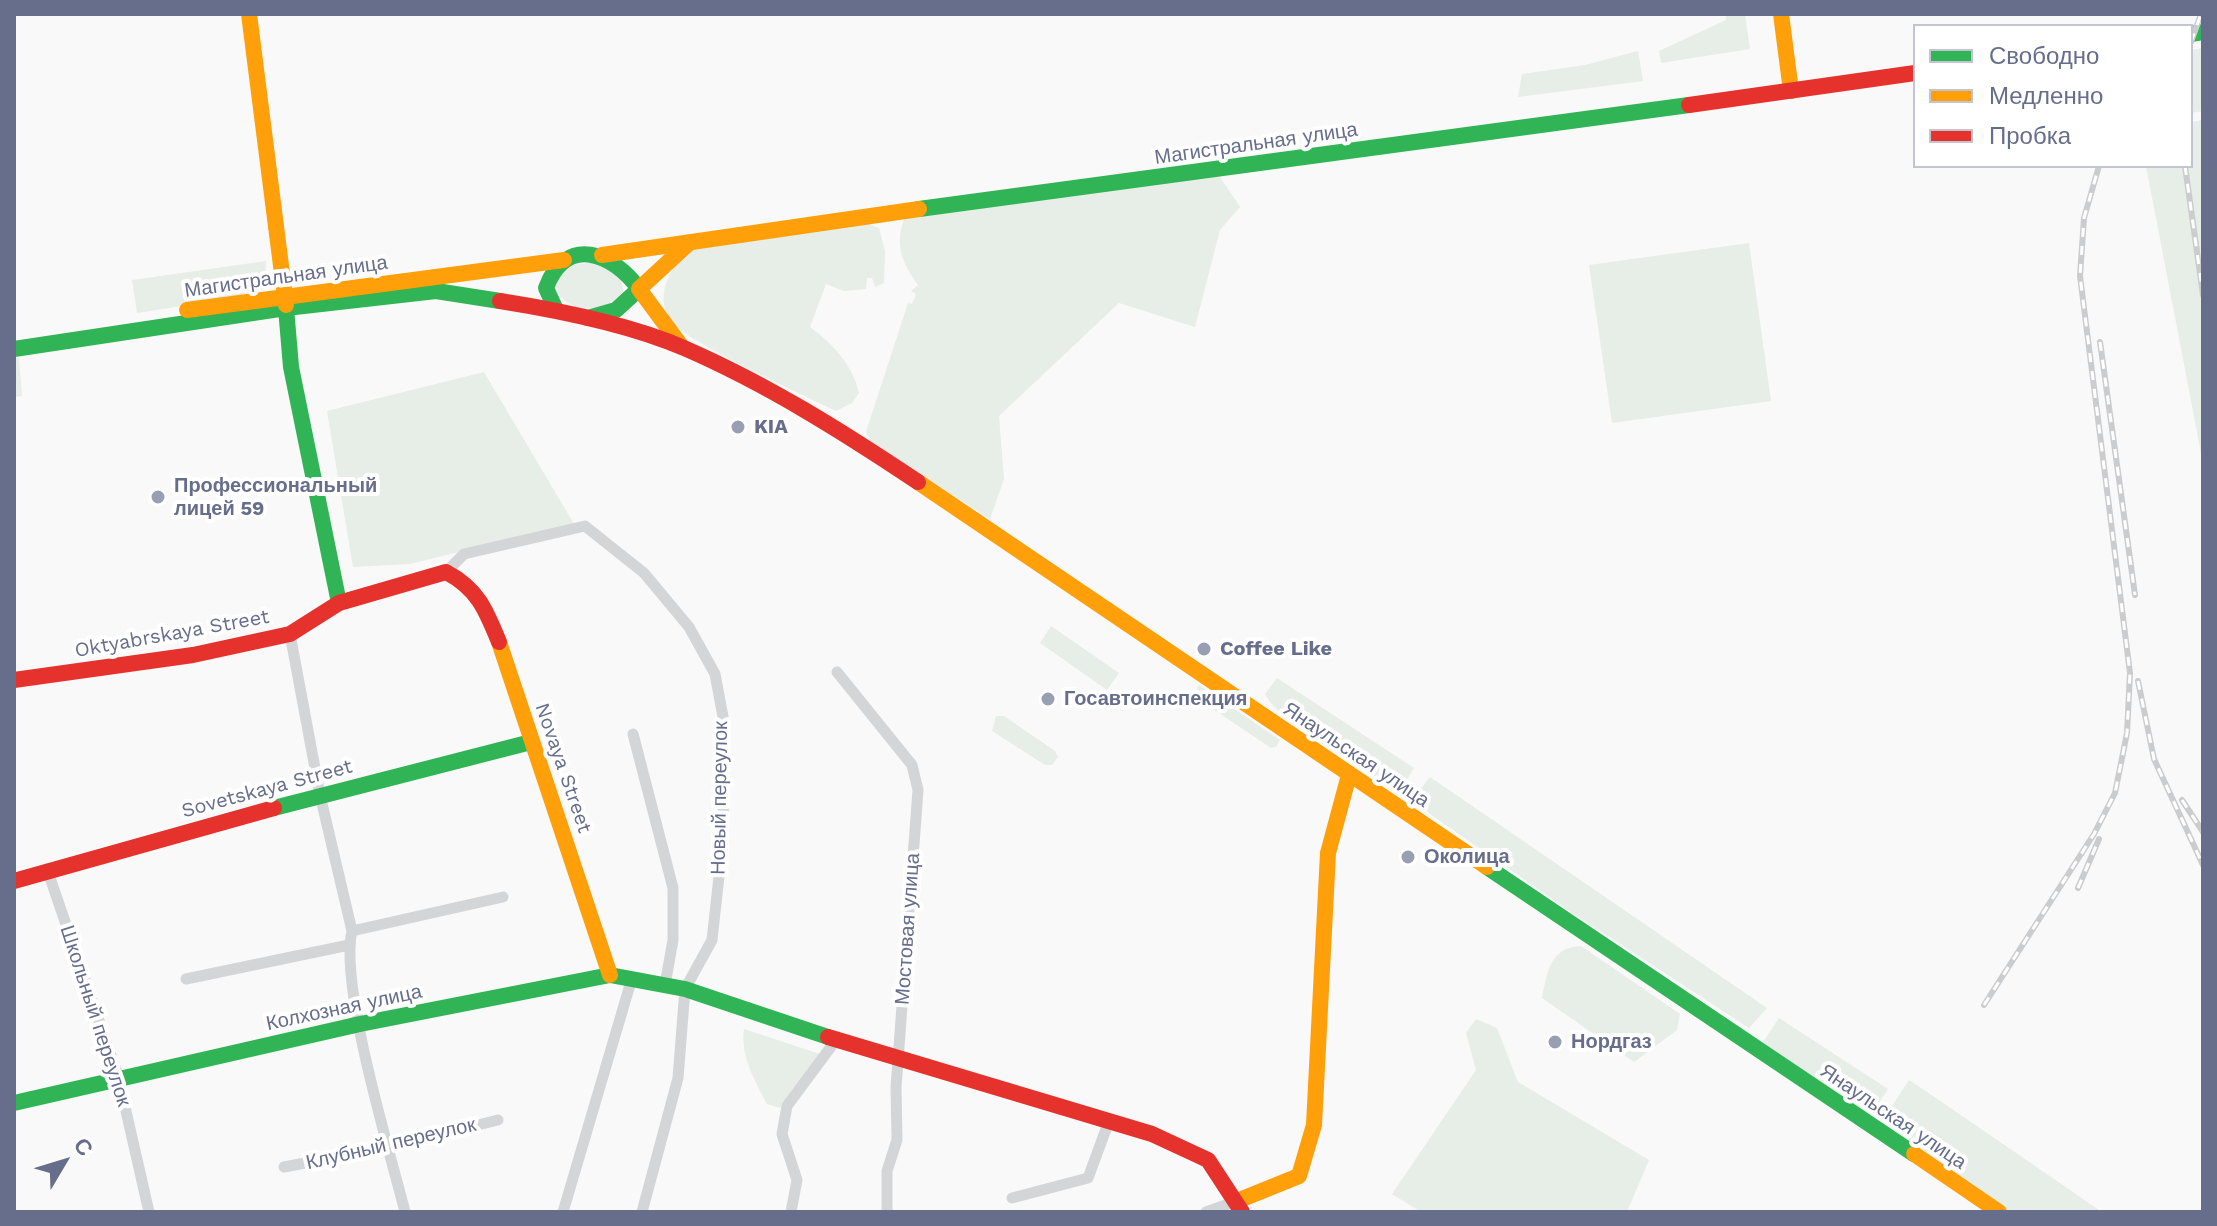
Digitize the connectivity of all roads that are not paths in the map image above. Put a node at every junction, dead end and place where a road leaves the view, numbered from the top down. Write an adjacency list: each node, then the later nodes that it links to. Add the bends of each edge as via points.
1 (249, 14): 9 (main road)
2 (1781, 14): 4 (main road)
3 (1913, 73): 4 (main road, Магистральная улица)
4 (1791, 91): 5 (main road, Магистральная улица)
5 (693, 241): 6 (main road, Магистральная улица); 8 (main road)
6 (602, 255): 7 (main road, Магистральная улица); 8 (main road, via 626,271)
7 (564, 260): 9 (main road, Магистральная улица); 10 (main road, via 546,288)
8 (639, 289): 11 (main road, via 616,310); 13 (main road)
9 (286, 301): 10 (main road, Магистральная улица, via 436,291); 12 (main road, Магистральная улица); 14 (main road, Магистральная улица); 16 (main road, via 291,367)
10 (556, 310): 11 (main road, Магистральная улица)
11 (586, 319): 13 (main road, Магистральная улица)
12 (14, 338)
13 (682, 347): 22 (main road, Янаульская улица, via 815,414)
14 (14, 349)
15 (446, 572): 16 (main road, Oktyabrskaya Street); 21 (main road, Novaya Street, via 481,598); 33 (street, Новый переулок, via 464,554 585,526 644,573 689,627 715,674 724,722 724,796 712,940)
16 (339, 603): 17 (main road, Oktyabrskaya Street)
17 (290, 634): 19 (main road, Oktyabrskaya Street, via 193,655); 23 (street)
18 (837, 672): 36 (street, Мостовая улица, via 912,765 918,790)
19 (14, 680)
20 (633, 734): 32 (street, via 673,888 673,940)
21 (531, 742): 23 (main road, Sovetskaya Street); 29 (main road, Novaya Street)
22 (1349, 775): 44 (main road, via 1328,853 1316,1103 1307,1157 1299,1176); 52 (main road, Янаульская улица)
23 (320, 795): 24 (main road, Sovetskaya Street); 27 (street)
24 (47, 869): 25 (main road, Sovetskaya Street); 37 (street, Школьный переулок)
25 (14, 881)
26 (503, 897): 27 (street)
27 (352, 931): 28 (street)
28 (349, 945): 31 (street); 34 (street)
29 (610, 975): 30 (main road, Колхозная улица); 34 (main road, Колхозная улица)
30 (632, 978): 32 (main road, Колхозная улица); 47 (street)
31 (186, 979)
32 (665, 985): 33 (main road, Колхозная улица)
33 (685, 989): 35 (main road, Колхозная улица); 48 (street, Новый переулок, via 678,1078)
34 (360, 1024): 37 (main road, Колхозная улица); 41 (street)
35 (836, 1040): 36 (main road, Колхозная улица); 49 (street, via 787,1106 782,1134 797,1180)
36 (898, 1061): 40 (main road, Колхозная улица); 50 (street, Мостовая улица, via 897,1140 887,1171)
37 (118, 1076): 38 (main road, Колхозная улица); 45 (street, Школьный переулок)
38 (14, 1103)
39 (498, 1120): 41 (street, Клубный переулок)
40 (1109, 1121): 43 (street, via 1088,1178); 44 (main road, Колхозная улица, via 1208,1160)
41 (389, 1147): 42 (street, Клубный переулок); 46 (street)
42 (284, 1167)
43 (1012, 1198)
44 (1239, 1206): 51 (street)
45 (149, 1212)
46 (405, 1212)
47 (563, 1212)
48 (642, 1212)
49 (791, 1212)
50 (887, 1212)
51 (1206, 1212)
52 (1999, 1212)

